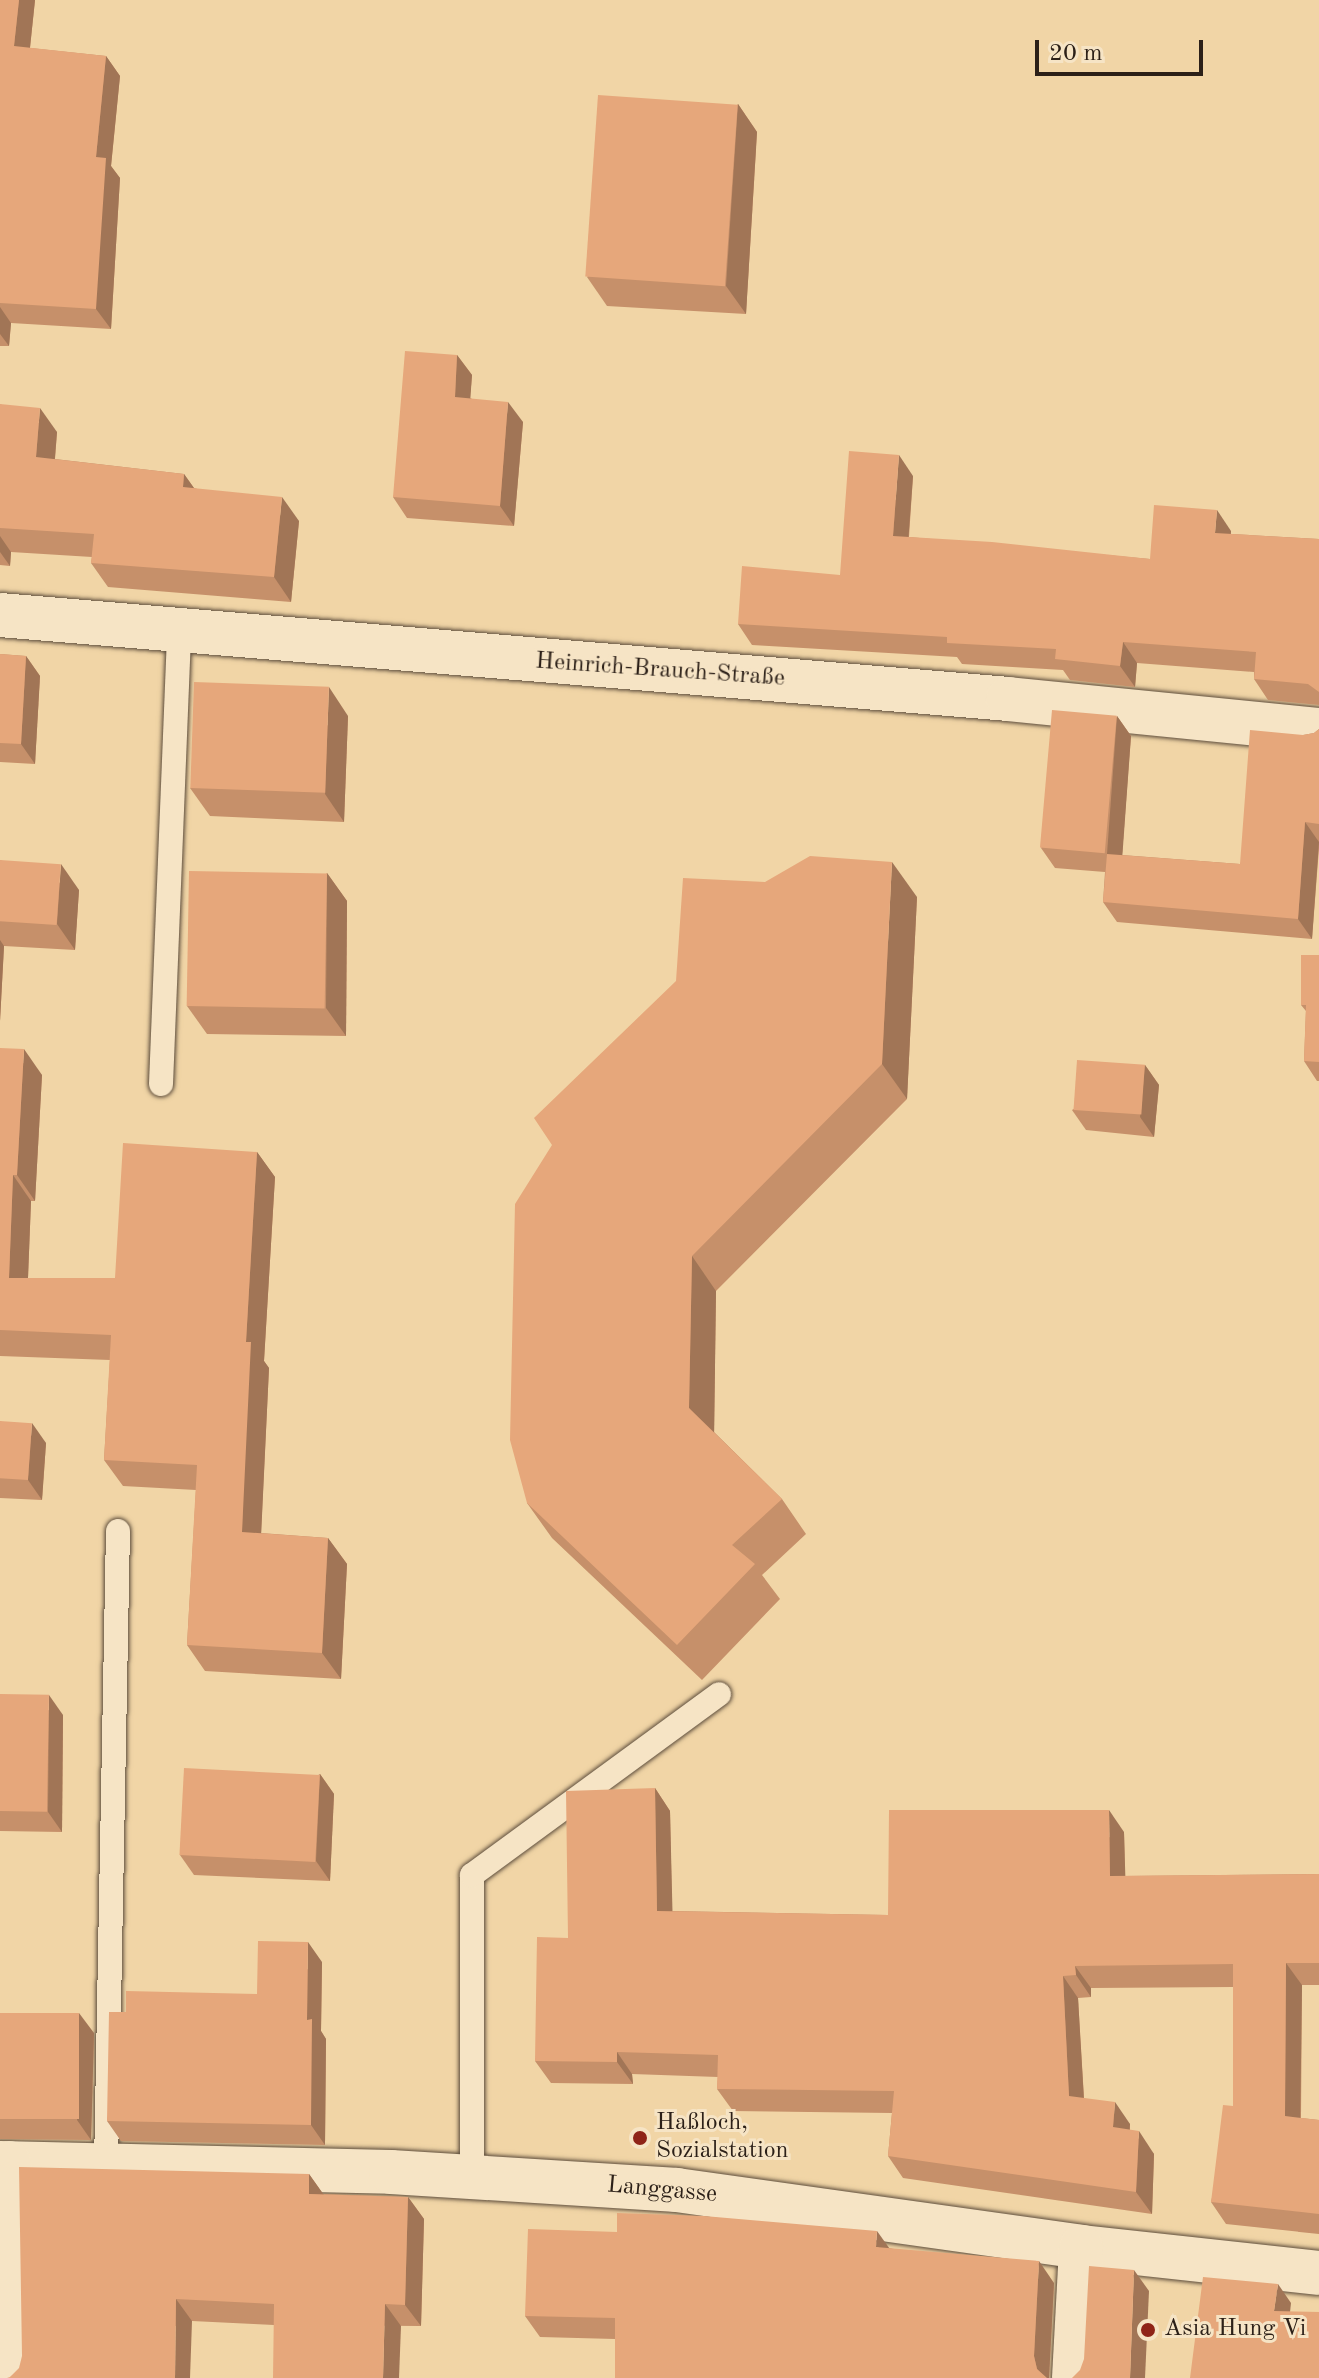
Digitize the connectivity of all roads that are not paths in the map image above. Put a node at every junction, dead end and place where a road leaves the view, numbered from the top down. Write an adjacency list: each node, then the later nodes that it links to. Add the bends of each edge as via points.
1 (0, 615): 2 (street, Heinrich-Brauch-Straße)
2 (179, 629): 3 (street, Heinrich-Brauch-Straße); 4 (lane)
3 (1319, 730)
4 (161, 1084)
5 (118, 1531): 8 (lane)
6 (719, 1694): 9 (lane, via 472,1875)
7 (4, 2163): 8 (street, Langgasse); 12 (street)
8 (106, 2166): 9 (street, Langgasse)
9 (472, 2177): 10 (street, Langgasse, via 677,2190)
10 (1081, 2247): 11 (street, Langgasse); 13 (street)
11 (1319, 2273)
12 (12, 2378)
13 (1074, 2378)

